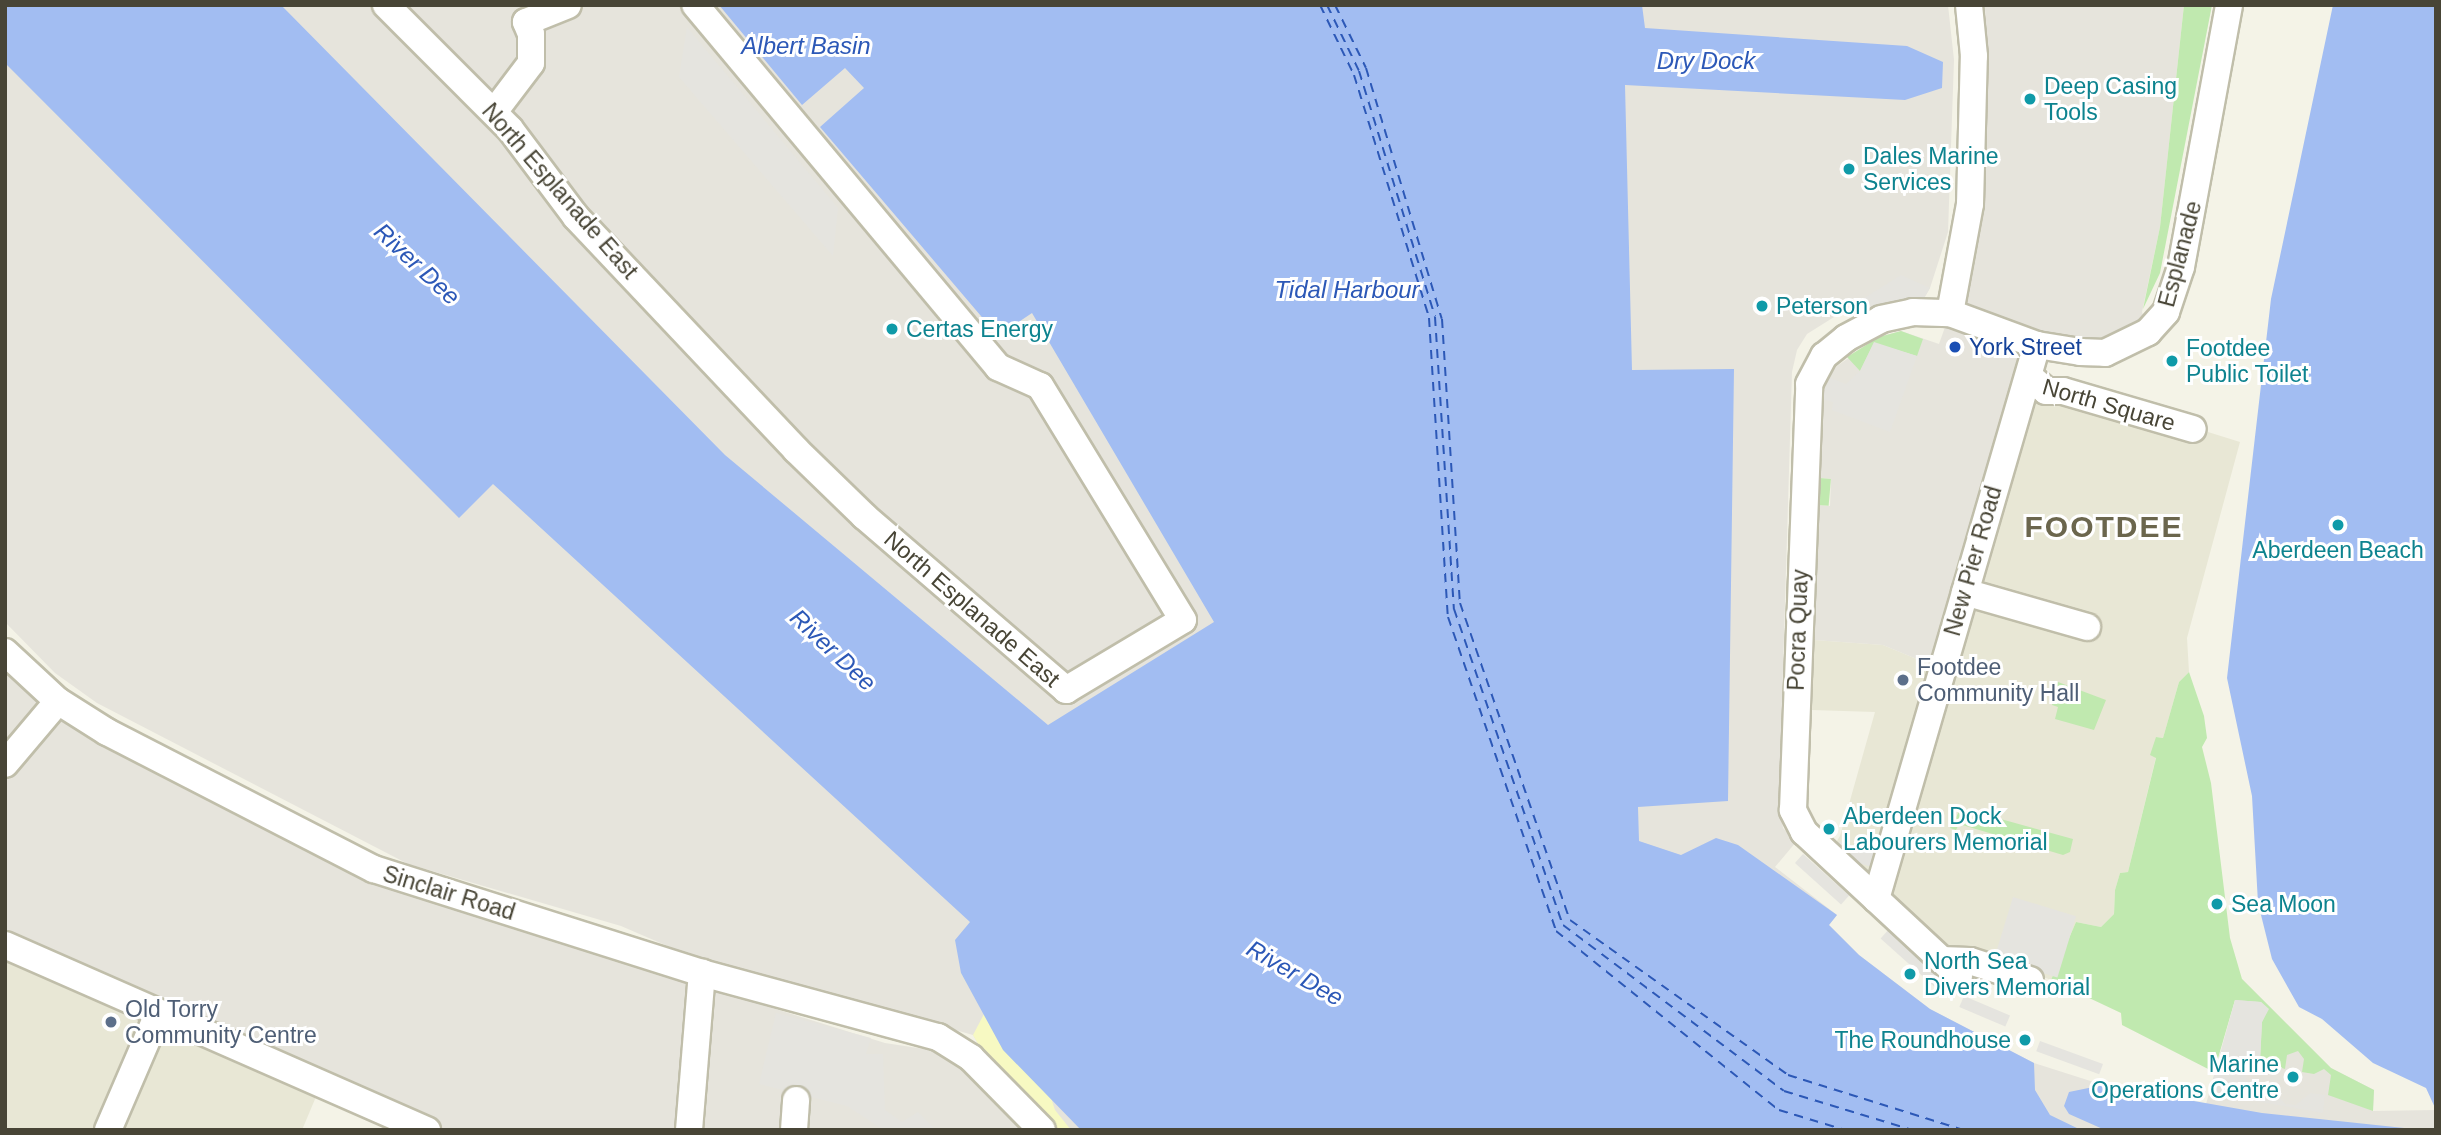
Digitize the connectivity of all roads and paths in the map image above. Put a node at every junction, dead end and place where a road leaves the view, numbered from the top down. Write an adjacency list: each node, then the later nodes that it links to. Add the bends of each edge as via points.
1 (386, 5): 7 (street, North Esplanade East)
2 (568, 5): 6 (street)
3 (695, 5): 7 (street, North Esplanade East, via 998,367 1040,386 1183,620 1066,690 864,516 796,450 576,216)
4 (1969, 5): 8 (street, via 1974,56 1970,204)
5 (2229, 5): 9 (street, Esplanade, via 2195,207 2166,312 2129,345 2105,353)
6 (519, 14): 7 (street, via 533,48 531,63)
7 (494, 112)
8 (1950, 313): 9 (street, Esplanade); 17 (street, Pocra Quay, via 1913,312 1881,318 1859,329 1824,356 1807,397 1792,803 1804,832)
9 (2037, 345): 10 (street, New Pier Road)
10 (2029, 376): 11 (street, North Square, via 2046,391 2063,391); 12 (street, New Pier Road)
11 (2193, 429)
12 (1965, 592): 13 (street); 17 (street, New Pier Road)
13 (2087, 627)
14 (5, 652): 15 (street, Sinclair Road)
15 (58, 701): 16 (street); 19 (street, Sinclair Road, via 190,777 374,869)
16 (5, 765)
17 (1876, 899): 20 (street, Pocra Quay, via 1950,968 1970,961)
18 (5, 945): 21 (street)
19 (702, 973): 25 (street); 27 (street, Sinclair Road, via 938,1037 971,1058)
20 (2030, 980)
21 (158, 1014): 23 (street); 24 (street)
22 (796, 1100): 26 (street)
23 (108, 1130)
24 (428, 1130)
25 (689, 1130)
26 (794, 1130)
27 (1042, 1130)

